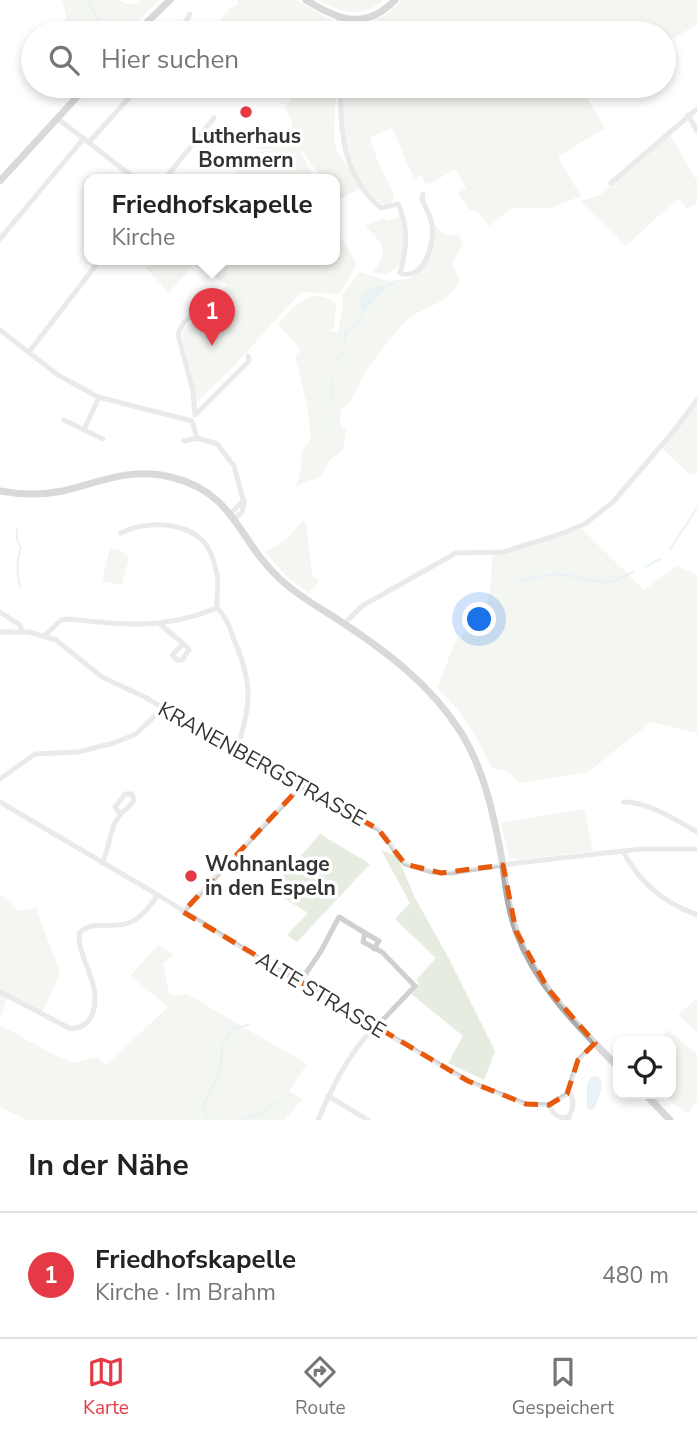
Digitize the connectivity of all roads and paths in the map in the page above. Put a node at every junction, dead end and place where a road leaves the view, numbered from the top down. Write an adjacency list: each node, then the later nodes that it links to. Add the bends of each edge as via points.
1 (170, 0): 6 (main road)
2 (306, 0): 5 (main road)
3 (395, 0): 5 (main road, via 369,18)
4 (190, 14): 7 (street)
5 (339, 17): 8 (street)
6 (148, 21)
7 (186, 21)
8 (339, 21)
9 (76, 98): 14 (main road)
10 (128, 98): 17 (street)
11 (341, 98): 22 (street, via 341,126 354,175 376,204 381,208 396,205 402,214 407,238 400,273 411,275 432,245)
12 (697, 108): 13 (street)
13 (688, 115): 16 (street); 21 (street)
14 (57, 118): 17 (street); 20 (main road)
15 (214, 118): 19 (street)
16 (697, 131)
17 (86, 140): 18 (street); 23 (street)
18 (128, 174)
19 (169, 174)
20 (0, 181)
21 (611, 183)
22 (423, 194)
23 (0, 239)
24 (96, 265): 27 (street)
25 (196, 313): 31 (street, via 178,334 192,391)
26 (0, 330): 27 (street)
27 (29, 352): 29 (street, via 63,379)
28 (248, 356): 31 (street, via 249,361)
29 (99, 397): 31 (street); 33 (street)
30 (697, 400): 43 (street, via 613,502 585,524 503,552 456,553 362,606)
31 (193, 418): 34 (street)
32 (64, 420): 33 (street)
33 (84, 430): 35 (street)
34 (197, 438): 36 (street); 38 (street, via 217,444 234,466 244,500 242,512)
35 (103, 439)
36 (184, 441)
37 (0, 491): 38 (main road, via 51,493 117,475 146,473 188,483 208,493)
38 (233, 516): 43 (main road, via 277,577)
39 (121, 533): 40 (street, via 170,526 200,538 216,569)
40 (216, 608): 42 (street); 49 (street, via 224,615 249,683)
41 (0, 612): 44 (street, KRANENBERGSTRASSE)
42 (160, 624): 46 (street, via 68,619); 47 (street)
43 (344, 624): 59 (main road, via 412,674 461,732 485,788)
44 (22, 631): 45 (street, KRANENBERGSTRASSE); 46 (street, KRANENBERGSTRASSE)
45 (0, 632)
46 (44, 636): 48 (street, KRANENBERGSTRASSE, via 67,647 102,677)
47 (183, 644)
48 (162, 709): 49 (street, KRANENBERGSTRASSE); 50 (street, via 136,734 78,751 35,754)
49 (237, 751): 51 (street, KRANENBERGSTRASSE)
50 (0, 779)
51 (301, 786): 59 (street, KRANENBERGSTRASSE, via 378,829 405,864 442,873); 61 (street)
52 (0, 802): 58 (street, ALTE STRASSE)
53 (624, 802): 55 (street, via 652,809)
54 (123, 812): 58 (street, via 113,823)
55 (697, 832)
56 (697, 849): 57 (street, KRANENBERGSTRASSE)
57 (623, 851): 59 (street, KRANENBERGSTRASSE); 62 (street, via 652,889)
58 (102, 863): 60 (street, ALTE STRASSE)
59 (503, 865): 66 (main road, via 516,931 530,960 555,1000)
60 (158, 895): 61 (street, ALTE STRASSE); 64 (street, via 134,921 80,932 78,941 95,1000 88,1022 79,1028 69,1028)
61 (183, 912): 63 (street, ALTE STRASSE)
62 (697, 915)
63 (300, 982): 65 (street, ALTE STRASSE); 65 (street, via 339,917 365,933 363,943 382,952 415,986)
64 (0, 992)
65 (374, 1027): 69 (street, via 350,1055); 71 (street, ALTE STRASSE, via 468,1081 526,1104)
66 (595, 1043): 67 (main road); 68 (street, ALTE STRASSE, via 578,1060)
67 (613, 1061)
68 (568, 1091): 71 (street); 72 (street, ALTE STRASSE, via 573,1108)
69 (328, 1096): 73 (street); 74 (street)
70 (650, 1099): 75 (main road)
71 (549, 1105): 72 (street, ALTE STRASSE, via 555,1114)
72 (568, 1119)
73 (318, 1120)
74 (368, 1120)
75 (670, 1120)

